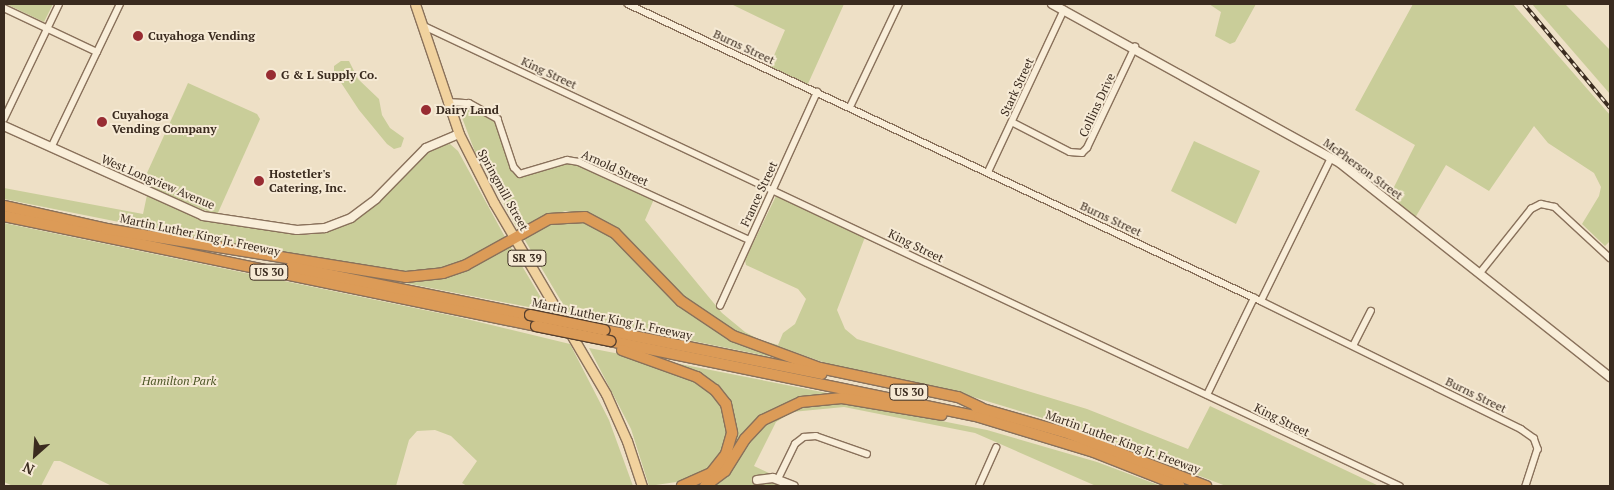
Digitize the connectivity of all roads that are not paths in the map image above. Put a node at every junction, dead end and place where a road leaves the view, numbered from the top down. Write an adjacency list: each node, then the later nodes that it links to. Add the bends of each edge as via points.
1 (59, 4): 10 (street)
2 (120, 4): 12 (street)
3 (415, 4): 9 (main road, Springmill Street / SR 39)
4 (628, 4): 13 (street, Burns Street)
5 (899, 4): 15 (street)
6 (1052, 4): 8 (street, McPherson Street)
7 (4, 8): 10 (street)
8 (1064, 10): 11 (street, McPherson Street); 17 (street, Stark Street)
9 (422, 25): 14 (main road, Springmill Street / SR 39); 23 (street, King Street)
10 (47, 28): 12 (street); 16 (street)
11 (1135, 47): 17 (street, Collins Drive, via 1084,152 1070,152); 21 (street, McPherson Street)
12 (97, 52): 20 (street)
13 (817, 92): 15 (street, Burns Street); 23 (street, France Street)
14 (447, 102): 19 (main road, Springmill Street / SR 39); 28 (street, Arnold Street, via 469,102 498,119 512,162 520,174 567,160 579,162)
15 (850, 107): 22 (street, Burns Street)
16 (4, 119)
17 (1012, 122): 22 (street, Stark Street)
18 (4, 126): 20 (street, West Longview Avenue)
19 (459, 134): 20 (street, West Longview Avenue, via 426,148 370,204 351,218 308,230 203,216); 27 (main road, Springmill Street / SR 39)
20 (51, 148)
21 (1331, 158): 30 (street, McPherson Street); 32 (street)
22 (988, 172): 31 (street, Burns Street)
23 (773, 188): 28 (street, France Street); 38 (street, King Street)
24 (4, 206): 26 (highway, Martin Luther King Jr. Freeway / US 30)
25 (4, 216): 35 (highway, Martin Luther King Jr. Freeway / US 30, bridge)
26 (106, 228): 27 (highway, via 406,277 443,273 466,265); 39 (highway, Martin Luther King Jr. Freeway / US 30, bridge)
27 (514, 236): 39 (highway, via 559,216 585,217 614,233 681,301 733,336 820,368 958,397); 45 (main road, Springmill Street / SR 39, via 606,394)
28 (749, 240): 33 (street, France Street)
29 (1610, 258): 30 (street, via 1562,213 1541,204 1531,209)
30 (1480, 273): 37 (street, McPherson Street)
31 (1254, 298): 32 (street, Burns Street); 38 (street)
32 (1261, 301): 36 (street, Burns Street)
33 (720, 306)
34 (1371, 311): 36 (street)
35 (612, 344): 41 (highway, Martin Luther King Jr. Freeway / US 30, via 954,411); 46 (highway, via 692,374 715,390 726,404 732,433 726,454 711,473)
36 (1353, 346): 53 (street, Burns Street, via 1529,434 1537,442 1538,455)
37 (1610, 377)
38 (1207, 395): 52 (street, King Street)
39 (982, 408): 51 (highway, Martin Luther King Jr. Freeway / US 30, via 1086,439)
40 (996, 448): 49 (street)
41 (1094, 452): 47 (highway, via 969,421 854,399 823,398 791,404 763,420 745,439 725,471); 50 (highway, Martin Luther King Jr. Freeway / US 30)
42 (867, 454): 43 (street, via 816,436 804,436 795,444)
43 (778, 479): 44 (street); 48 (street)
44 (757, 480)
45 (642, 486)
46 (682, 486)
47 (705, 486)
48 (794, 486)
49 (978, 486)
50 (1180, 486)
51 (1206, 486)
52 (1400, 486)
53 (1526, 486)

